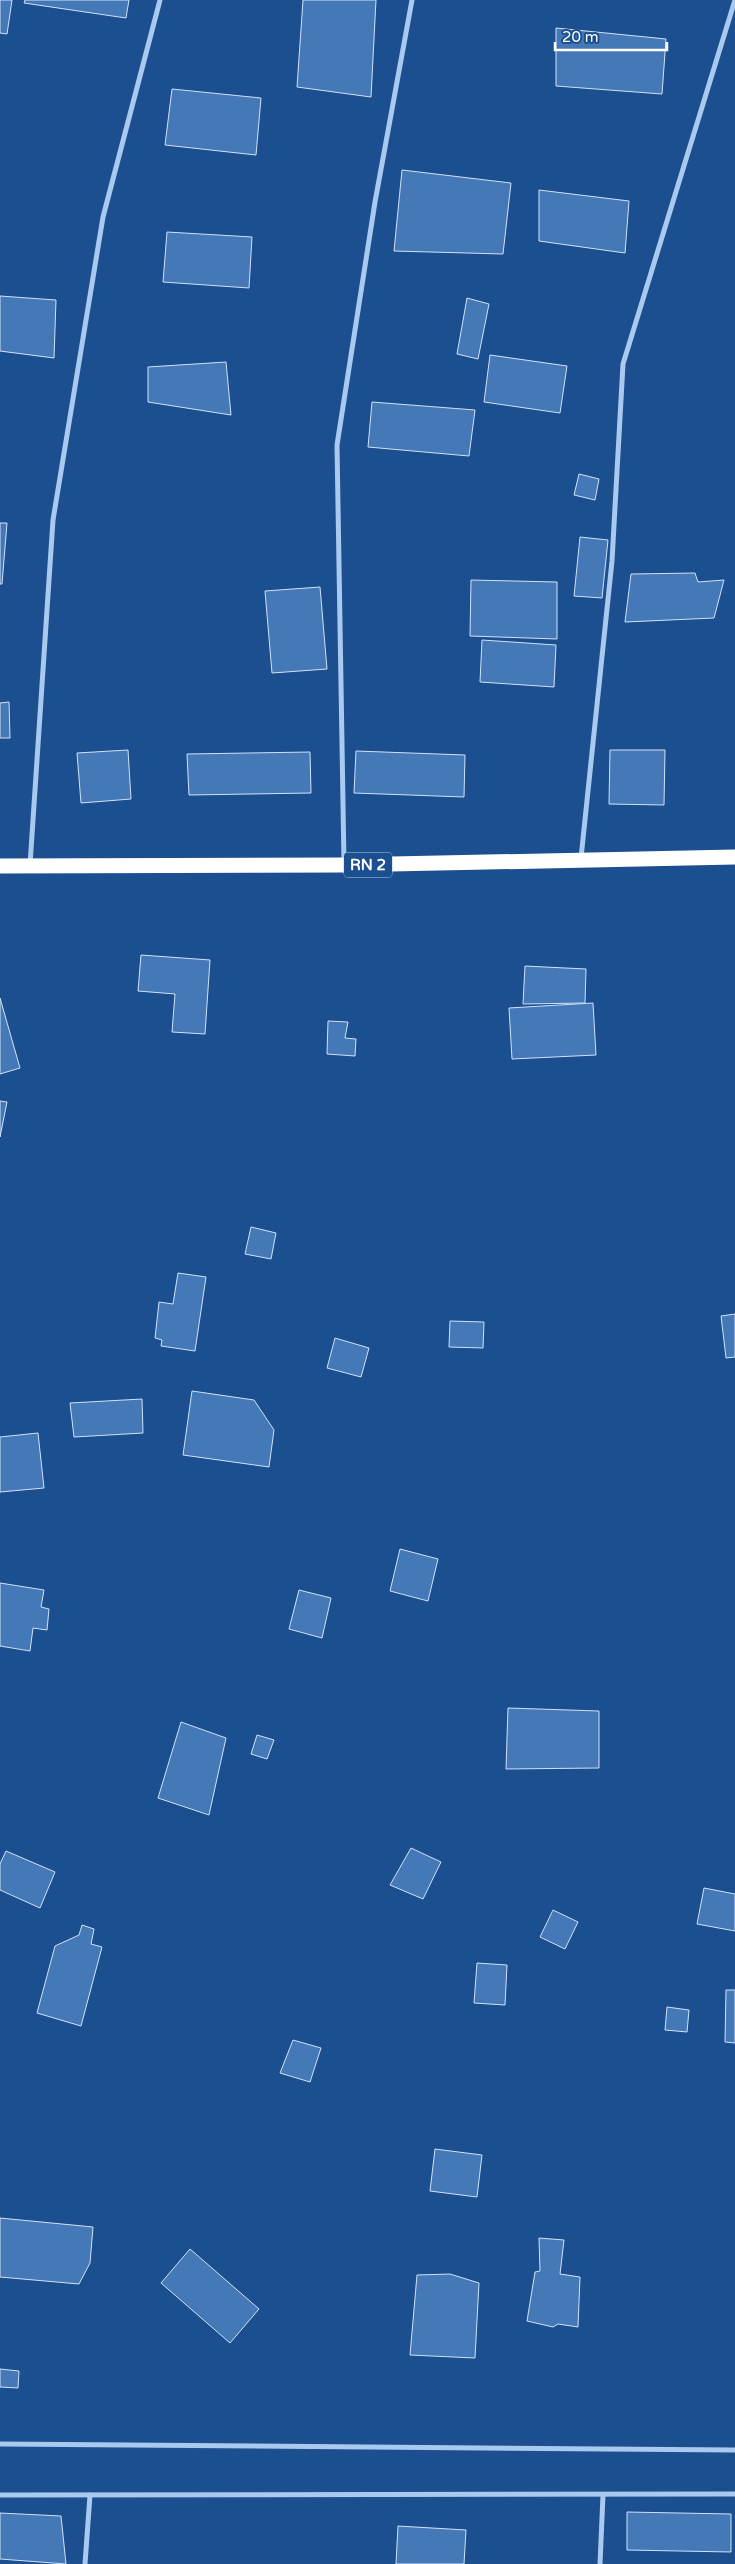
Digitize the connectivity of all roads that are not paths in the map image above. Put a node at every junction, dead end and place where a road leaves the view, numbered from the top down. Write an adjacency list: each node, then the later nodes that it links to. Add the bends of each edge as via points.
1 (160, 0): 8 (street, via 103,217 53,520)
2 (412, 0): 6 (street, via 375,202 337,445)
3 (735, 0): 5 (street, via 623,364 612,561)
4 (735, 857): 5 (highway, RN 2)
5 (581, 860): 6 (highway, RN 2)
6 (344, 865): 8 (highway, RN 2)
7 (0, 866): 8 (highway, RN 2)
8 (30, 866)
9 (0, 2444): 10 (street)
10 (735, 2450)
11 (735, 2494): 14 (street)
12 (0, 2495): 13 (street)
13 (90, 2495): 14 (street); 15 (street)
14 (603, 2495): 16 (street)
15 (85, 2564)
16 (600, 2564)

